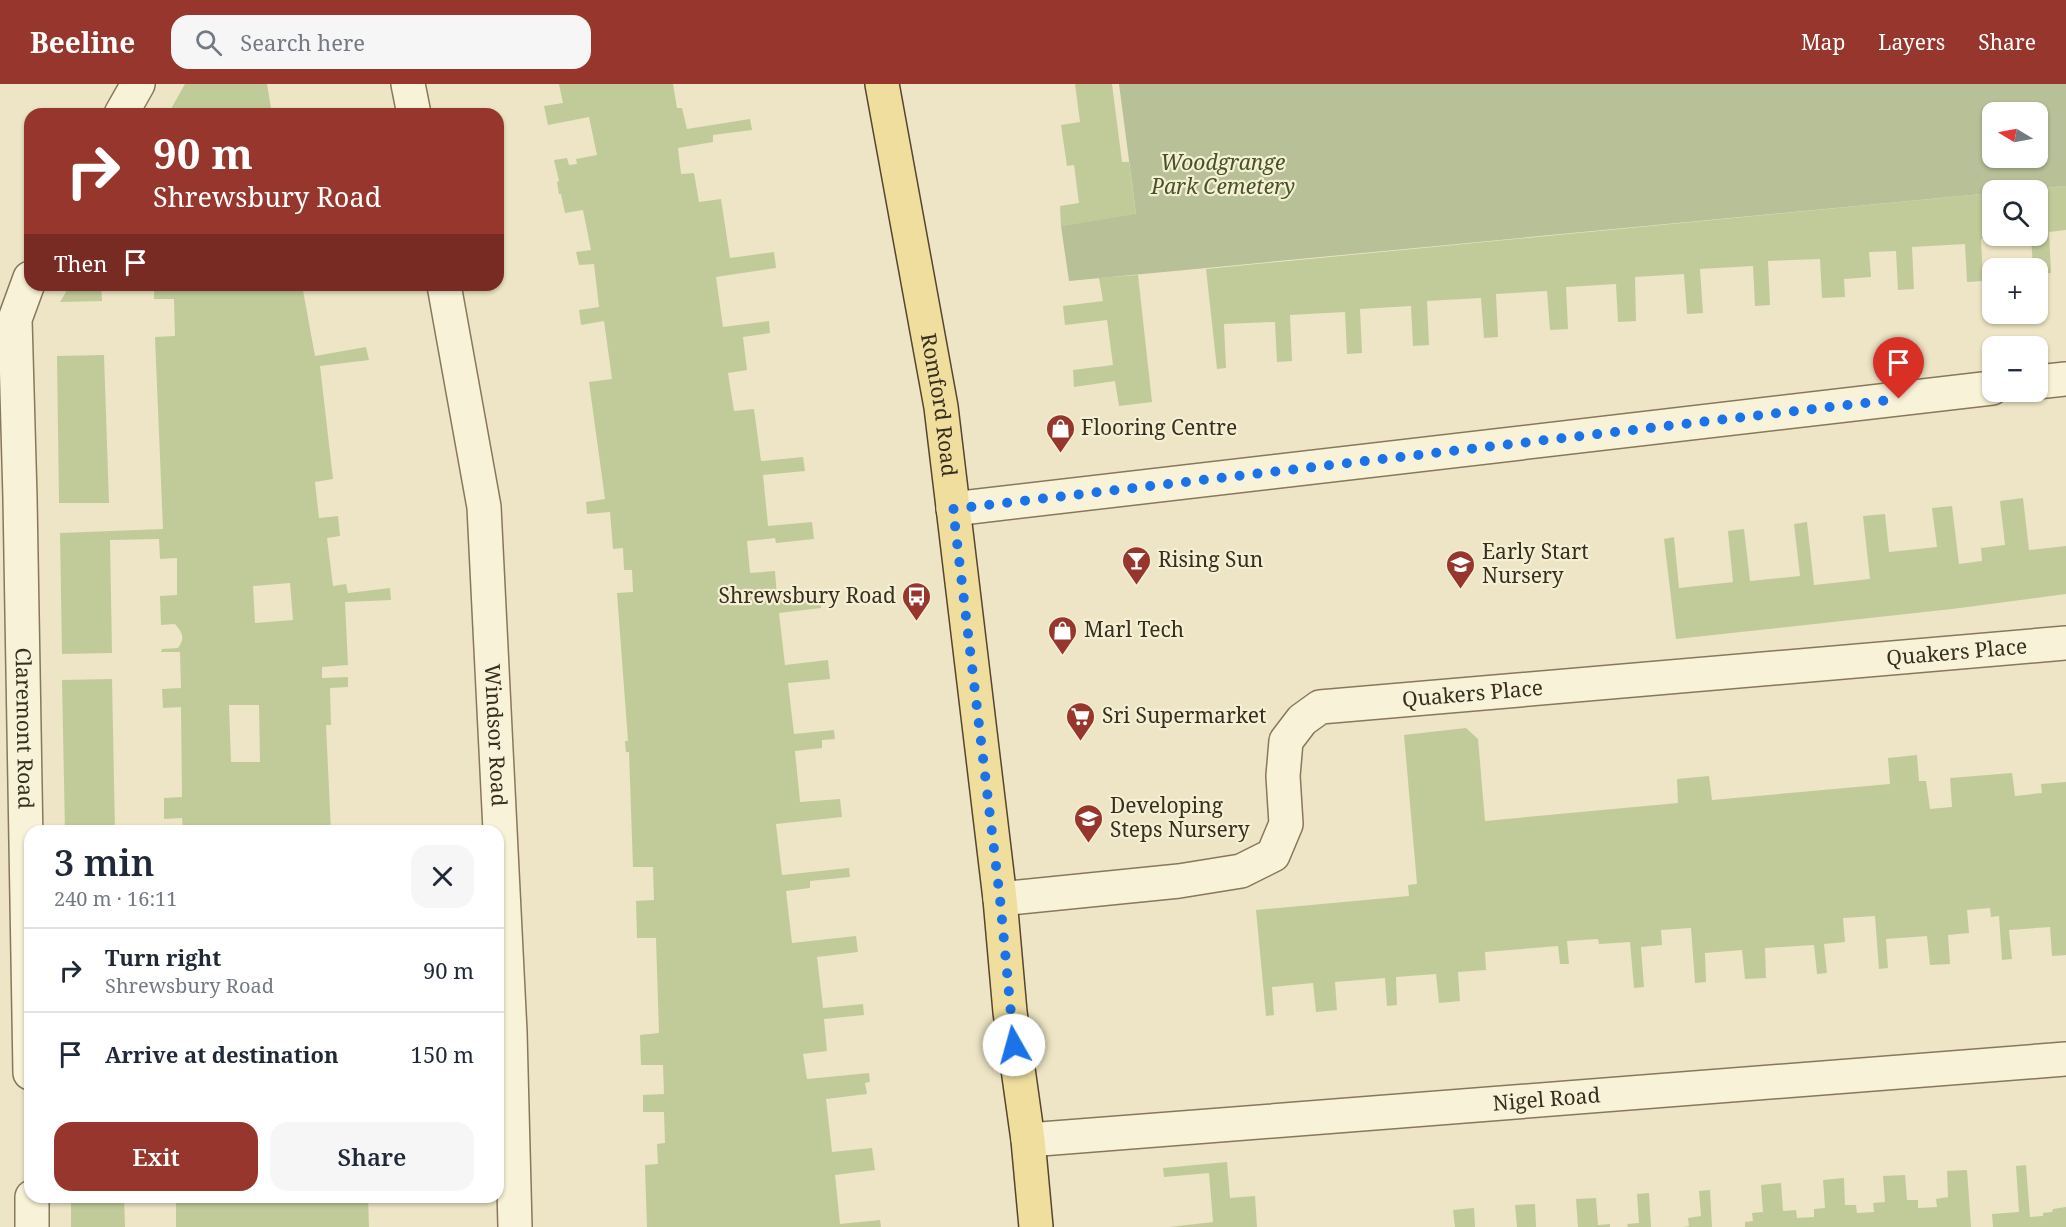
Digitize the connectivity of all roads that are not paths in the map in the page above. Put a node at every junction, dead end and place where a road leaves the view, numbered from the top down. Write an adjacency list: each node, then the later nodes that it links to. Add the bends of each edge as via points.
1 (138, 84): 4 (street)
2 (408, 84): 5 (street)
3 (882, 84): 12 (main road, Romford Road, via 941,407)
4 (124, 108)
5 (413, 108)
6 (26, 291): 11 (street, Claremont Road, via 15,319)
7 (445, 291): 14 (street, Windsor Road, via 484,507)
8 (2066, 379): 9 (street)
9 (2048, 381)
10 (1982, 389): 12 (street)
11 (9, 421): 15 (street, Claremont Road)
12 (953, 509): 16 (main road, Romford Road)
13 (2066, 643): 16 (street, Quakers Place, via 1320,707 1302,720 1286,741 1286,824 1273,855 1241,871 1179,881)
14 (500, 825)
15 (24, 887)
16 (1000, 899): 19 (main road, Romford Road, via 1010,1012)
17 (504, 911): 22 (street, Windsor Road)
18 (2066, 1059): 19 (street, Nigel Road)
19 (1028, 1140): 23 (main road, Romford Road)
20 (32, 1203): 21 (street)
21 (32, 1227)
22 (515, 1227)
23 (1036, 1227)

